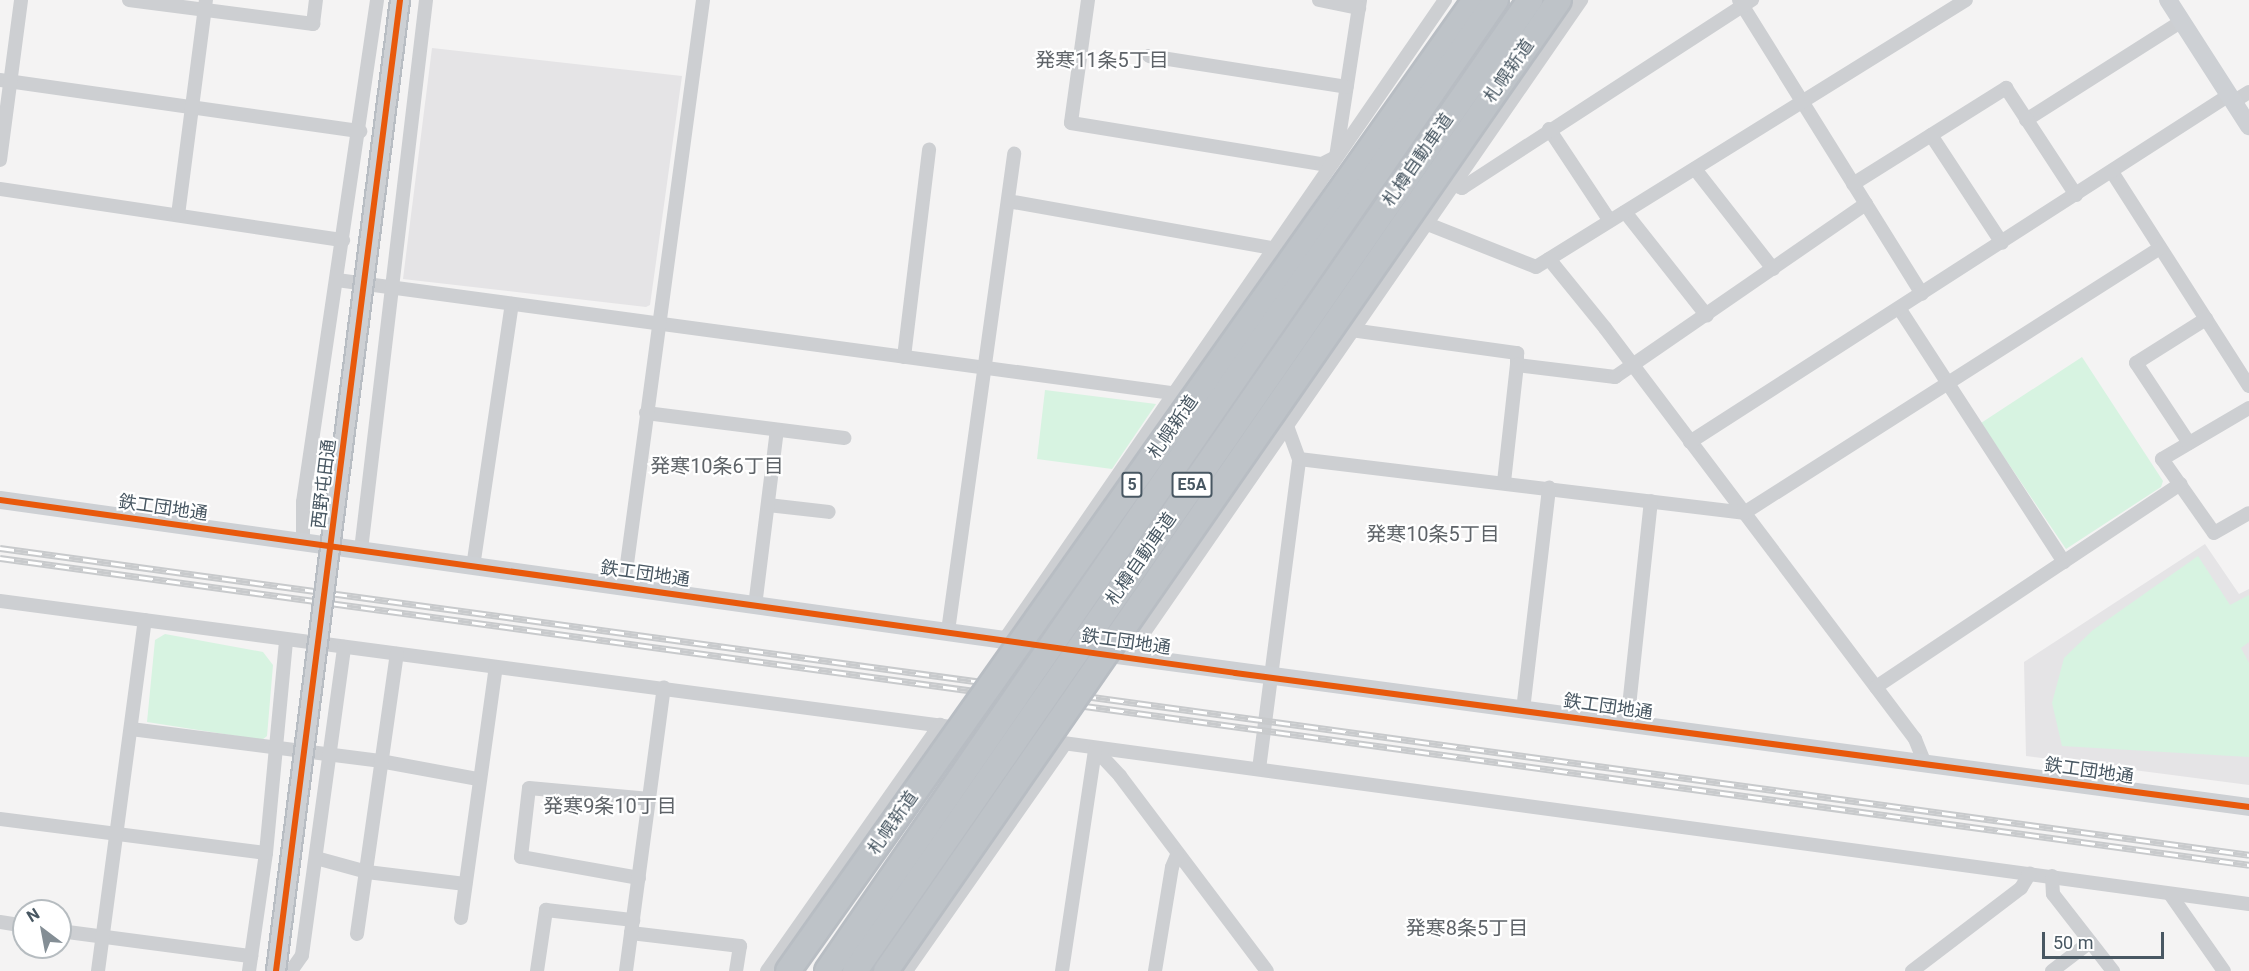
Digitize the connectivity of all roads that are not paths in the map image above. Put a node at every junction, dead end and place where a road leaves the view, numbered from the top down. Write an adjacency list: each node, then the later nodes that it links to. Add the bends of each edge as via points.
1 (21, 0): 23 (street)
2 (129, 0): 20 (street)
3 (316, 0): 20 (street, via 313,24)
4 (377, 0): 34 (street)
5 (400, 0): 144 (street, 西野屯田通, bridge)
6 (426, 0): 59 (street)
7 (703, 0): 65 (street)
8 (1088, 0): 39 (street, via 1071,123 1322,164)
9 (1319, 0): 19 (street)
10 (1445, 0): 30 (street)
11 (1475, 0): 150 (highway, 札幌新道 / 5, bridge)
12 (1496, 0): 151 (highway, 札樽自動車道 / E5A, bridge)
13 (1530, 0): 152 (highway, 札樽自動車道 / E5A, bridge)
14 (1558, 0): 153 (highway, 札幌新道, bridge)
15 (1581, 0): 42 (street)
16 (1966, 0): 27 (street)
17 (2168, 0): 21 (street)
18 (1744, 2): 27 (street); 33 (street)
19 (1360, 4): 24 (street)
20 (205, 5): 29 (street)
21 (2182, 21): 26 (street); 31 (street)
22 (1149, 56): 24 (street)
23 (5, 80): 29 (street); 37 (street)
24 (1347, 87): 28 (street)
25 (2249, 92): 26 (street)
26 (2231, 98): 32 (street); 41 (street)
27 (1803, 102): 40 (street); 43 (street)
28 (1344, 104): 30 (street); 39 (street)
29 (192, 106): 34 (street); 49 (street)
30 (1368, 111): 39 (street)
31 (2026, 120): 35 (street, via 2006,88); 45 (street)
32 (2249, 126)
33 (1549, 129): 42 (street, via 1462,188); 50 (street)
34 (360, 130): 52 (street)
35 (1931, 135): 43 (street); 53 (street)
36 (929, 149): 67 (street)
37 (0, 154)
38 (1014, 154): 46 (street)
39 (1336, 157): 54 (street)
40 (1695, 169): 48 (street); 57 (street)
41 (2112, 172): 45 (street); 55 (street)
42 (1453, 184): 51 (street)
43 (1853, 184): 47 (street)
44 (0, 189): 49 (street)
45 (2076, 195): 53 (street)
46 (1008, 201): 54 (street); 69 (street)
47 (1866, 204): 57 (street); 60 (street)
48 (1625, 212): 50 (street); 63 (street)
49 (178, 215): 52 (street)
50 (1610, 221): 56 (street)
51 (1425, 224): 56 (street, via 1536,267); 66 (street)
52 (343, 240): 58 (street)
53 (2001, 243): 60 (street)
54 (1272, 248): 73 (street)
55 (2160, 248): 64 (street); 71 (street)
56 (1549, 259): 70 (street)
57 (1773, 269): 63 (street)
58 (337, 280): 59 (street); 91 (street, via 303,502)
59 (393, 287): 61 (street); 92 (street)
60 (1922, 294): 62 (street)
61 (512, 304): 65 (street); 94 (street)
62 (1899, 308): 71 (street); 79 (street)
63 (1707, 316): 70 (street)
64 (2206, 319): 72 (street); 80 (street, via 2136,363)
65 (658, 324): 67 (street); 75 (street)
66 (1351, 330): 68 (street, via 1517,353); 76 (street)
67 (904, 357): 69 (street)
68 (1517, 365): 70 (street, via 1615,377); 82 (street)
69 (985, 368): 73 (street); 99 (street)
70 (1635, 368): 79 (street)
71 (1947, 383): 89 (street); 93 (street)
72 (2249, 386)
73 (1172, 393): 100 (street)
74 (2249, 408): 80 (street)
75 (646, 413): 77 (street); 95 (street)
76 (1286, 424): 81 (street); 104 (street)
77 (777, 430): 78 (street); 87 (street)
78 (844, 438)
79 (1690, 441): 89 (street)
80 (2188, 443): 83 (street, via 2162,459)
81 (1299, 459): 82 (street); 106 (street)
82 (1504, 483): 84 (street)
83 (2180, 484): 90 (street, via 2214,534); 93 (street)
84 (1550, 488): 86 (street); 109 (street)
85 (0, 500): 91 (street, 鉄工団地通)
86 (1650, 501): 89 (street); 111 (street)
87 (768, 505): 88 (street); 97 (street)
88 (829, 512)
89 (1744, 513): 107 (street)
90 (2249, 513)
91 (303, 543): 92 (street, 鉄工団地通)
92 (361, 550): 94 (street, 鉄工団地通)
93 (2064, 561): 107 (street)
94 (473, 567): 95 (street, 鉄工団地通)
95 (624, 586): 97 (street, 鉄工団地通)
96 (0, 601): 98 (street)
97 (755, 606): 99 (street, 鉄工団地通)
98 (145, 620): 101 (street); 112 (street)
99 (948, 631): 100 (street, 鉄工団地通)
100 (1005, 639): 104 (street, 鉄工団地通)
101 (286, 640): 102 (street); 115 (street)
102 (344, 647): 103 (street); 116 (street)
103 (397, 654): 105 (street); 117 (street)
104 (1127, 657): 106 (street, 鉄工団地通)
105 (496, 667): 108 (street); 120 (street)
106 (1271, 677): 109 (street, 鉄工団地通); 119 (street)
107 (1876, 687): 118 (street, via 1915,739)
108 (664, 688): 110 (street); 121 (street)
109 (1523, 710): 111 (street, 鉄工団地通)
110 (940, 724): 113 (street); 149 (street)
111 (1627, 725): 118 (street, 鉄工団地通)
112 (131, 729): 115 (street); 124 (street)
113 (1065, 744): 114 (street); 154 (street)
114 (1095, 749): 119 (street); 126 (street, via 1120,776); 155 (street)
115 (276, 751): 116 (street); 125 (street)
116 (330, 755): 117 (street); 127 (street)
117 (380, 761): 120 (street); 128 (street)
118 (1925, 764): 122 (street, 鉄工団地通)
119 (1259, 769): 129 (street)
120 (478, 780): 132 (street)
121 (649, 799): 131 (street); 131 (street, via 530,788 521,857)
122 (2249, 807)
123 (0, 819): 124 (street)
124 (117, 834): 125 (street); 139 (street)
125 (266, 853): 141 (street)
126 (1177, 855): 156 (street); 157 (street)
127 (316, 858): 128 (street); 145 (street, via 302,956)
128 (367, 872): 132 (street); 138 (street)
129 (2030, 873): 130 (street); 158 (street, via 2022,888)
130 (2052, 876): 133 (street); 140 (street, via 2053,894)
131 (639, 878): 136 (street)
132 (465, 884): 135 (street)
133 (2170, 894): 134 (street); 161 (street)
134 (2249, 904)
135 (461, 918)
136 (632, 926): 146 (street, via 546,910); 147 (street); 148 (street, via 740,946)
137 (72, 933): 139 (street)
138 (357, 934)
139 (103, 937): 141 (street); 142 (street)
140 (2090, 942): 159 (street); 160 (street)
141 (250, 956): 143 (street)
142 (98, 971)
143 (249, 971)
144 (276, 971)
145 (291, 971)
146 (537, 971)
147 (626, 971)
148 (736, 971)
149 (767, 971)
150 (788, 971)
151 (827, 971)
152 (855, 971)
153 (886, 971)
154 (906, 971)
155 (1062, 971)
156 (1155, 971)
157 (1267, 971)
158 (1912, 971)
159 (2052, 971)
160 (2113, 971)
161 (2224, 971)

